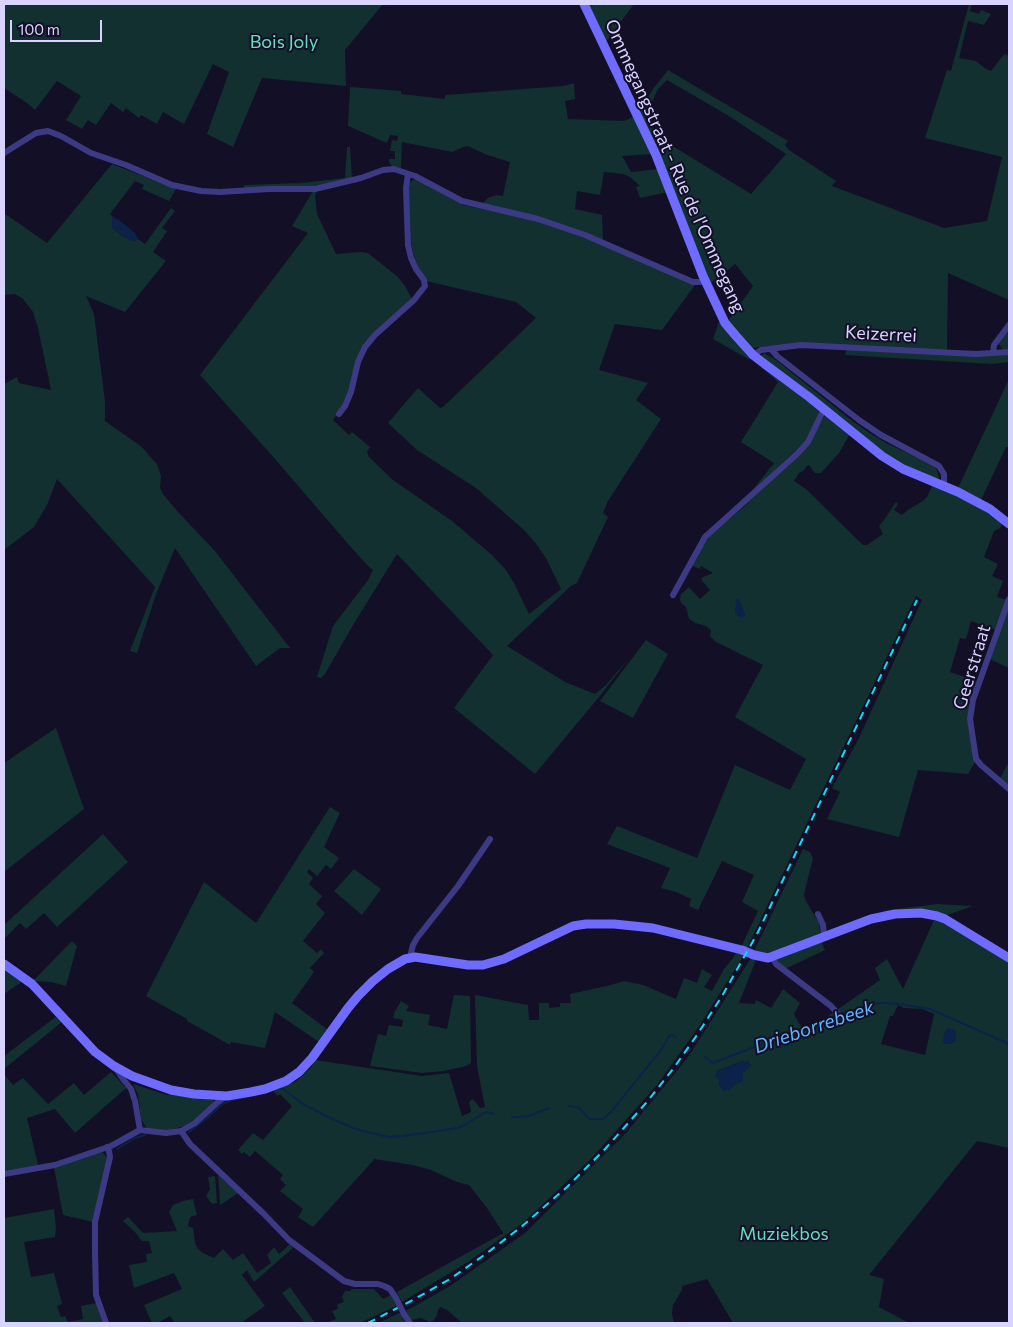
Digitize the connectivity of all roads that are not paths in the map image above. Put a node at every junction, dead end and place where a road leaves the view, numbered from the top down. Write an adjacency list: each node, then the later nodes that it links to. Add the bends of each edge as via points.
1 (584, 4): 4 (main road, Ommegangstraat - Rue de l'Ommegang, via 656,155)
2 (4, 153): 3 (street, via 36,134 48,131 91,153 172,185 220,192 315,189 386,169)
3 (408, 174): 4 (street, via 468,204 538,219 585,235 692,282); 11 (street, via 408,245 425,286 365,347 351,392)
4 (704, 280): 9 (main road, Ommegangstraat - Rue de l'Ommegang, via 725,323)
5 (1009, 325): 8 (street, via 994,345)
6 (771, 349): 8 (street, Keizerrei, via 801,345); 9 (street, Keizerrei); 12 (street, via 859,420 939,466 944,474)
7 (1009, 352): 8 (street, Keizerrei)
8 (993, 353)
9 (753, 355): 10 (main road, Ommegangstraat - Rue de l'Ommegang)
10 (824, 409): 12 (main road, Ommegangstraat - Rue de l'Ommegang, via 890,462); 14 (street, via 808,442 797,454 705,537)
11 (339, 414)
12 (944, 486): 13 (main road, Ommegangstraat - Rue de l'Ommegang, via 990,509)
13 (1009, 524)
14 (673, 595)
15 (1009, 599): 16 (street, Geerstraat, via 973,700 970,719 976,759)
16 (1009, 790)
17 (490, 839): 20 (street, via 417,938)
18 (818, 914): 19 (street)
19 (824, 936): 21 (main road); 22 (main road, via 882,916 928,914 945,919)
20 (410, 957): 21 (main road, via 483,965 504,959 573,926 614,924 644,927 764,958); 26 (main road, via 388,969 358,996 312,1058 293,1077 265,1089)
21 (772, 957): 24 (street, via 776,964)
22 (1009, 958)
23 (4, 964): 25 (main road, via 32,984 95,1052)
24 (838, 1014)
25 (114, 1066): 26 (main road, via 171,1090); 27 (street, via 131,1089)
26 (227, 1096): 28 (street)
27 (140, 1130): 28 (street, via 166,1133); 29 (street)
28 (182, 1130): 32 (street, bridge, via 190,1144 289,1240 344,1281 389,1288)
29 (108, 1147): 30 (street, via 55,1164); 31 (street, via 110,1157 95,1222 94,1252 96,1295)
30 (4, 1174)
31 (106, 1323)
32 (410, 1323)

